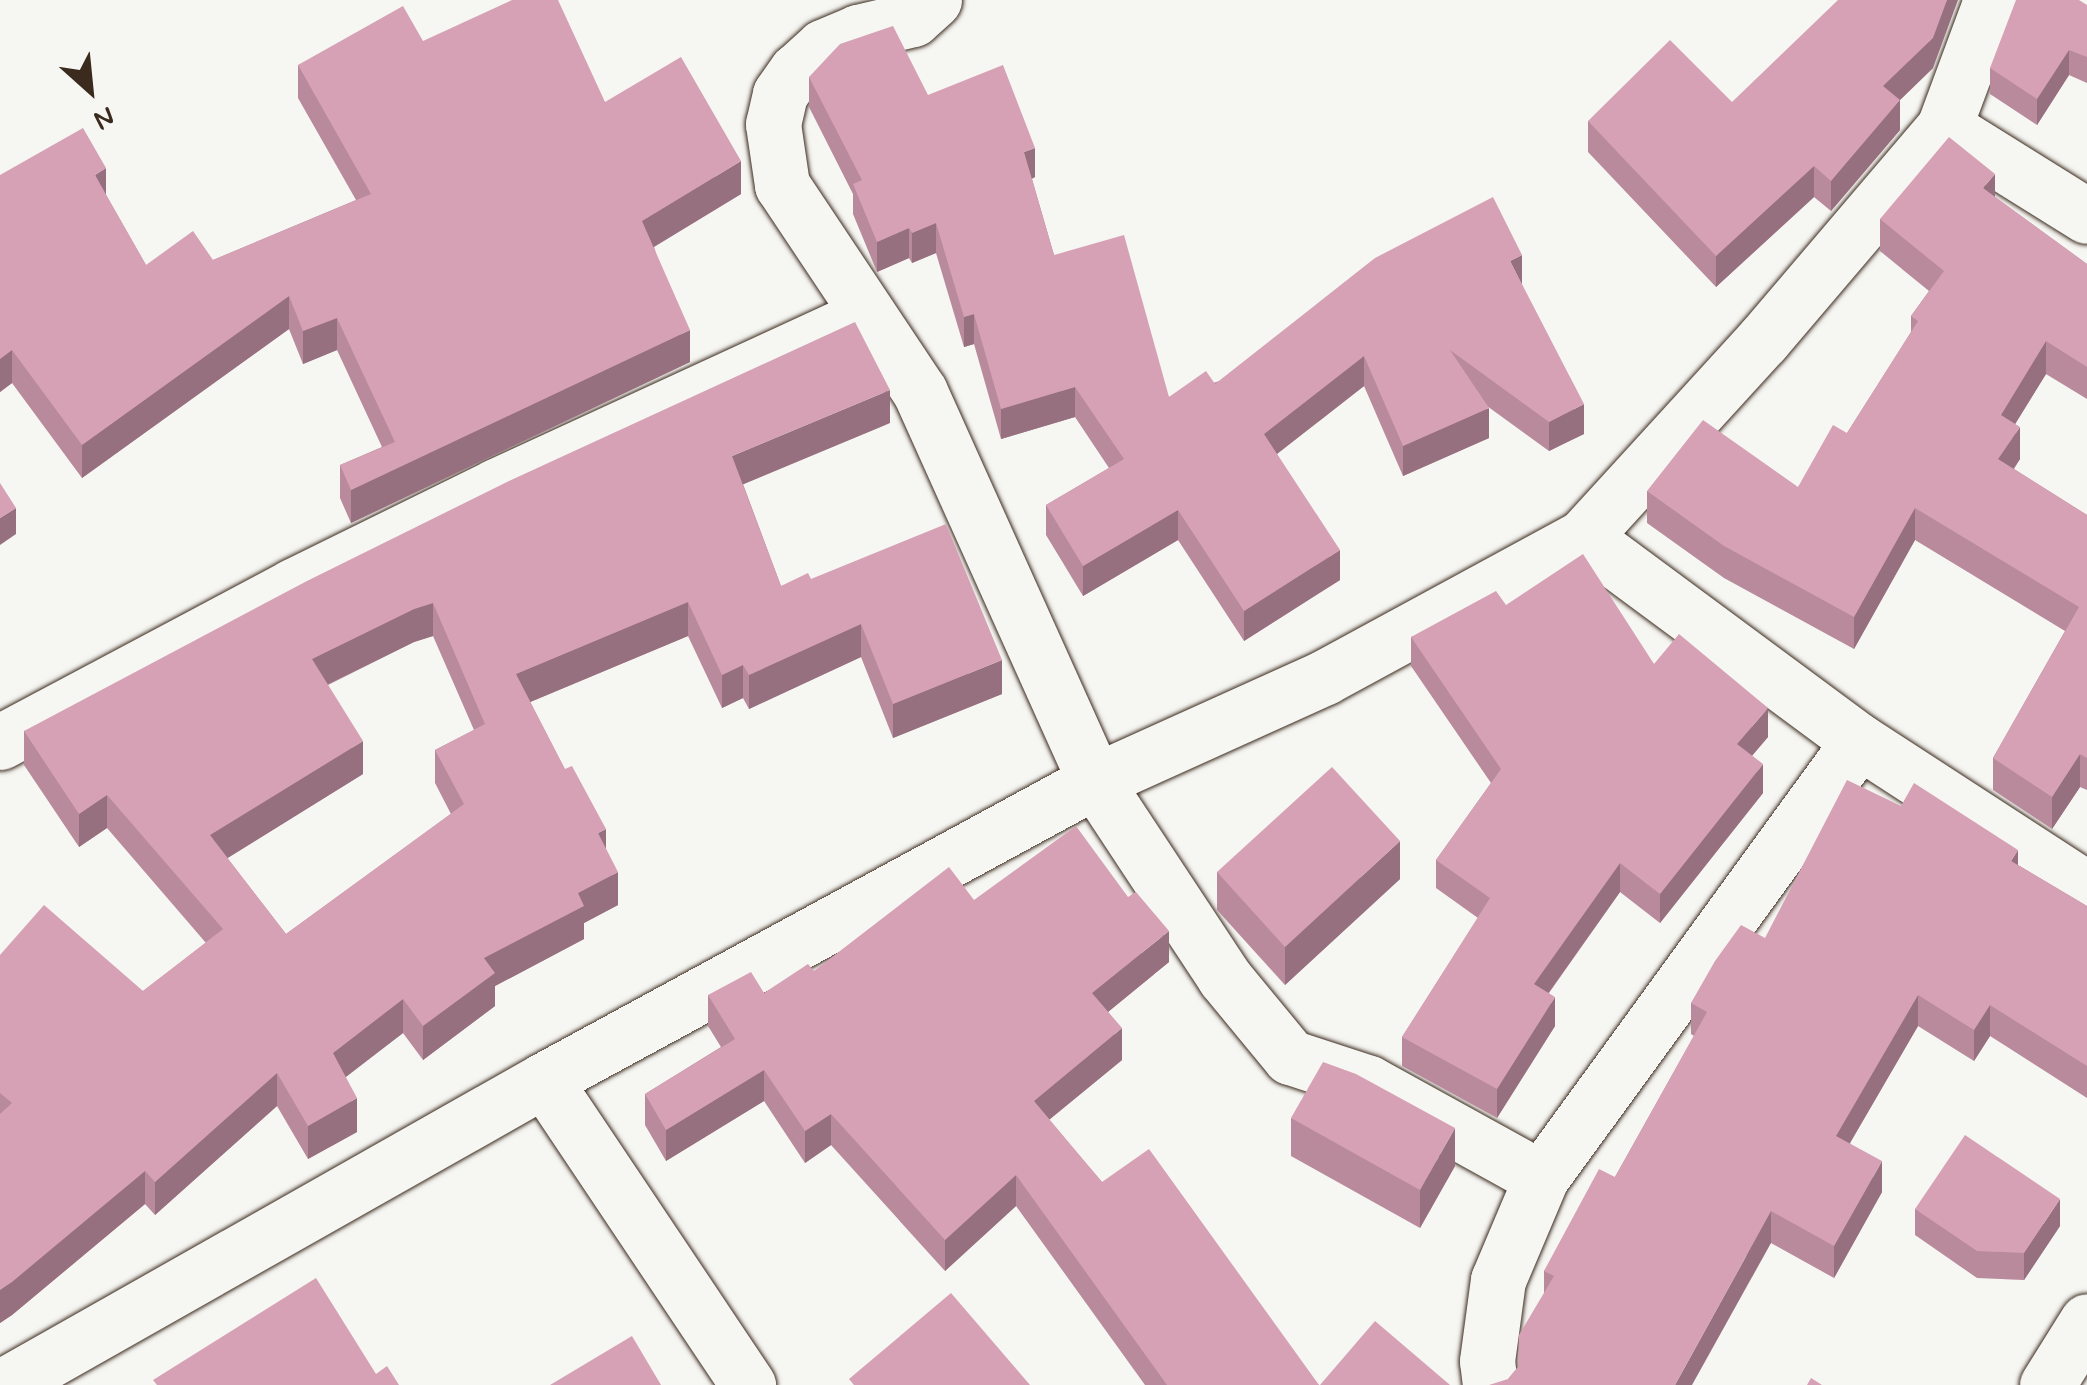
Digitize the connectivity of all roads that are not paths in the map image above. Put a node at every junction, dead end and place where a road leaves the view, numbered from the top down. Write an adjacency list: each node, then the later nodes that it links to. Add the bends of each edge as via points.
1 (934, 0): 5 (street, via 913,19 823,47 780,94 774,124 782,185)
2 (1999, 0): 3 (street, via 1988,9)
3 (1944, 127): 4 (street); 6 (street, via 1763,340)
4 (2087, 216)
5 (867, 316): 8 (street, via 496,486); 9 (street, via 920,392)
6 (1582, 537): 7 (street); 9 (street, via 1325,677)
7 (1859, 741): 10 (street); 12 (street)
8 (0, 742)
9 (1095, 781): 11 (street); 12 (street, via 1224,977 1290,1057 1369,1083)
10 (2087, 889)
11 (544, 1080): 14 (street); 15 (street)
12 (1542, 1178): 16 (street, via 1498,1280)
13 (2087, 1321): 17 (street)
14 (28, 1380)
15 (748, 1385)
16 (1490, 1385)
17 (2047, 1385)

